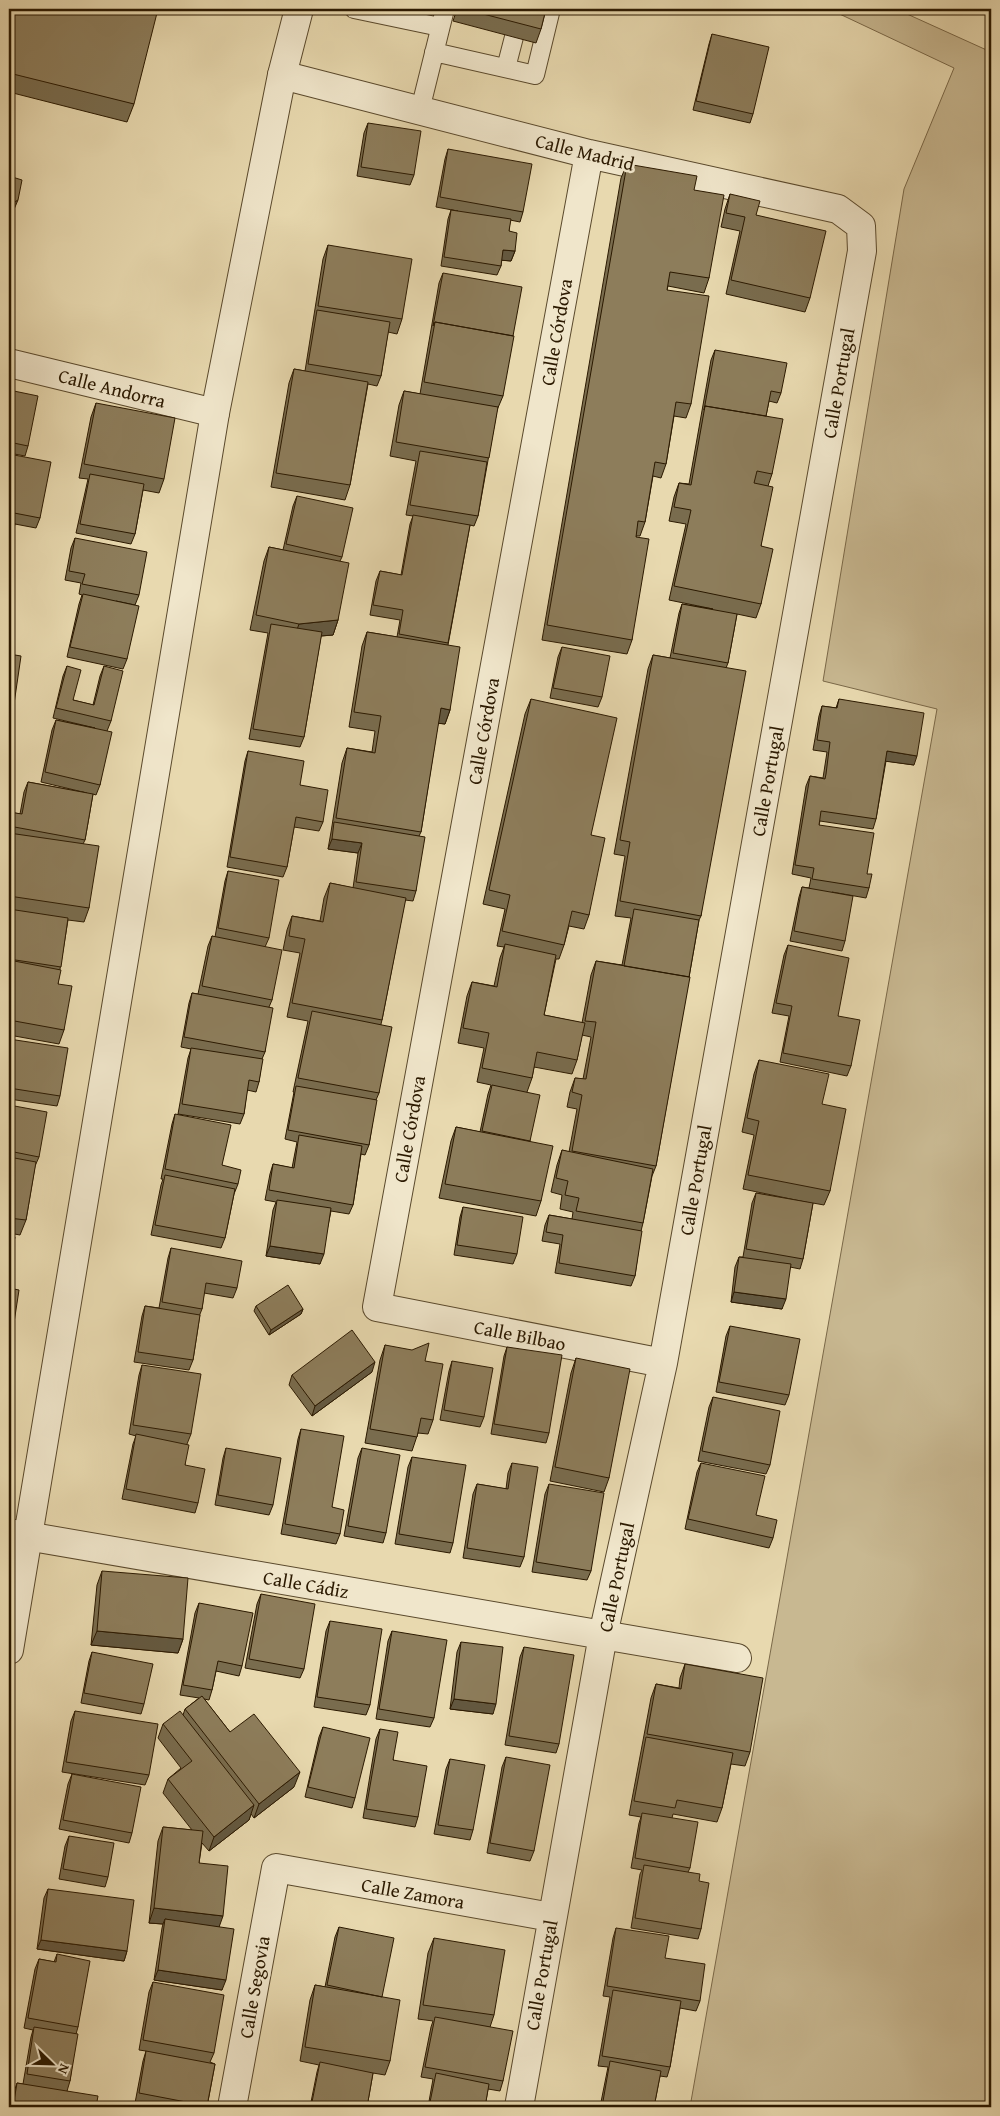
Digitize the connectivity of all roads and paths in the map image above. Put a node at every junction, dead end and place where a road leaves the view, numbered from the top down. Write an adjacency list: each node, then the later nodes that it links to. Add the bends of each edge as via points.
1 (298, 9): 10 (street)
2 (354, 9): 5 (lane)
3 (445, 9): 6 (lane)
4 (551, 9): 9 (lane, via 535,75)
5 (400, 14): 6 (lane)
6 (440, 27): 8 (lane)
7 (514, 37): 9 (lane)
8 (434, 52): 9 (lane); 11 (lane)
9 (506, 68)
10 (282, 75): 11 (street, Calle Madrid); 15 (street)
11 (420, 110): 12 (street, Calle Madrid)
12 (589, 154): 13 (street, Calle Madrid, via 838,209 861,226); 16 (street, Calle Córdova)
13 (862, 250): 17 (street, Calle Portugal)
14 (9, 363): 15 (street, Calle Andorra)
15 (215, 413): 18 (street)
16 (376, 1307): 17 (street, Calle Bilbao)
17 (663, 1363): 19 (street, Calle Portugal)
18 (18, 1535): 19 (street, Calle Cádiz); 20 (street)
19 (603, 1636): 21 (street, Calle Cádiz); 23 (street, Calle Portugal)
20 (9, 1650)
21 (737, 1658)
22 (276, 1868): 23 (street, Calle Zamora); 24 (street, Calle Segovia)
23 (551, 1917): 25 (street, Calle Portugal)
24 (232, 2107)
25 (519, 2107)

